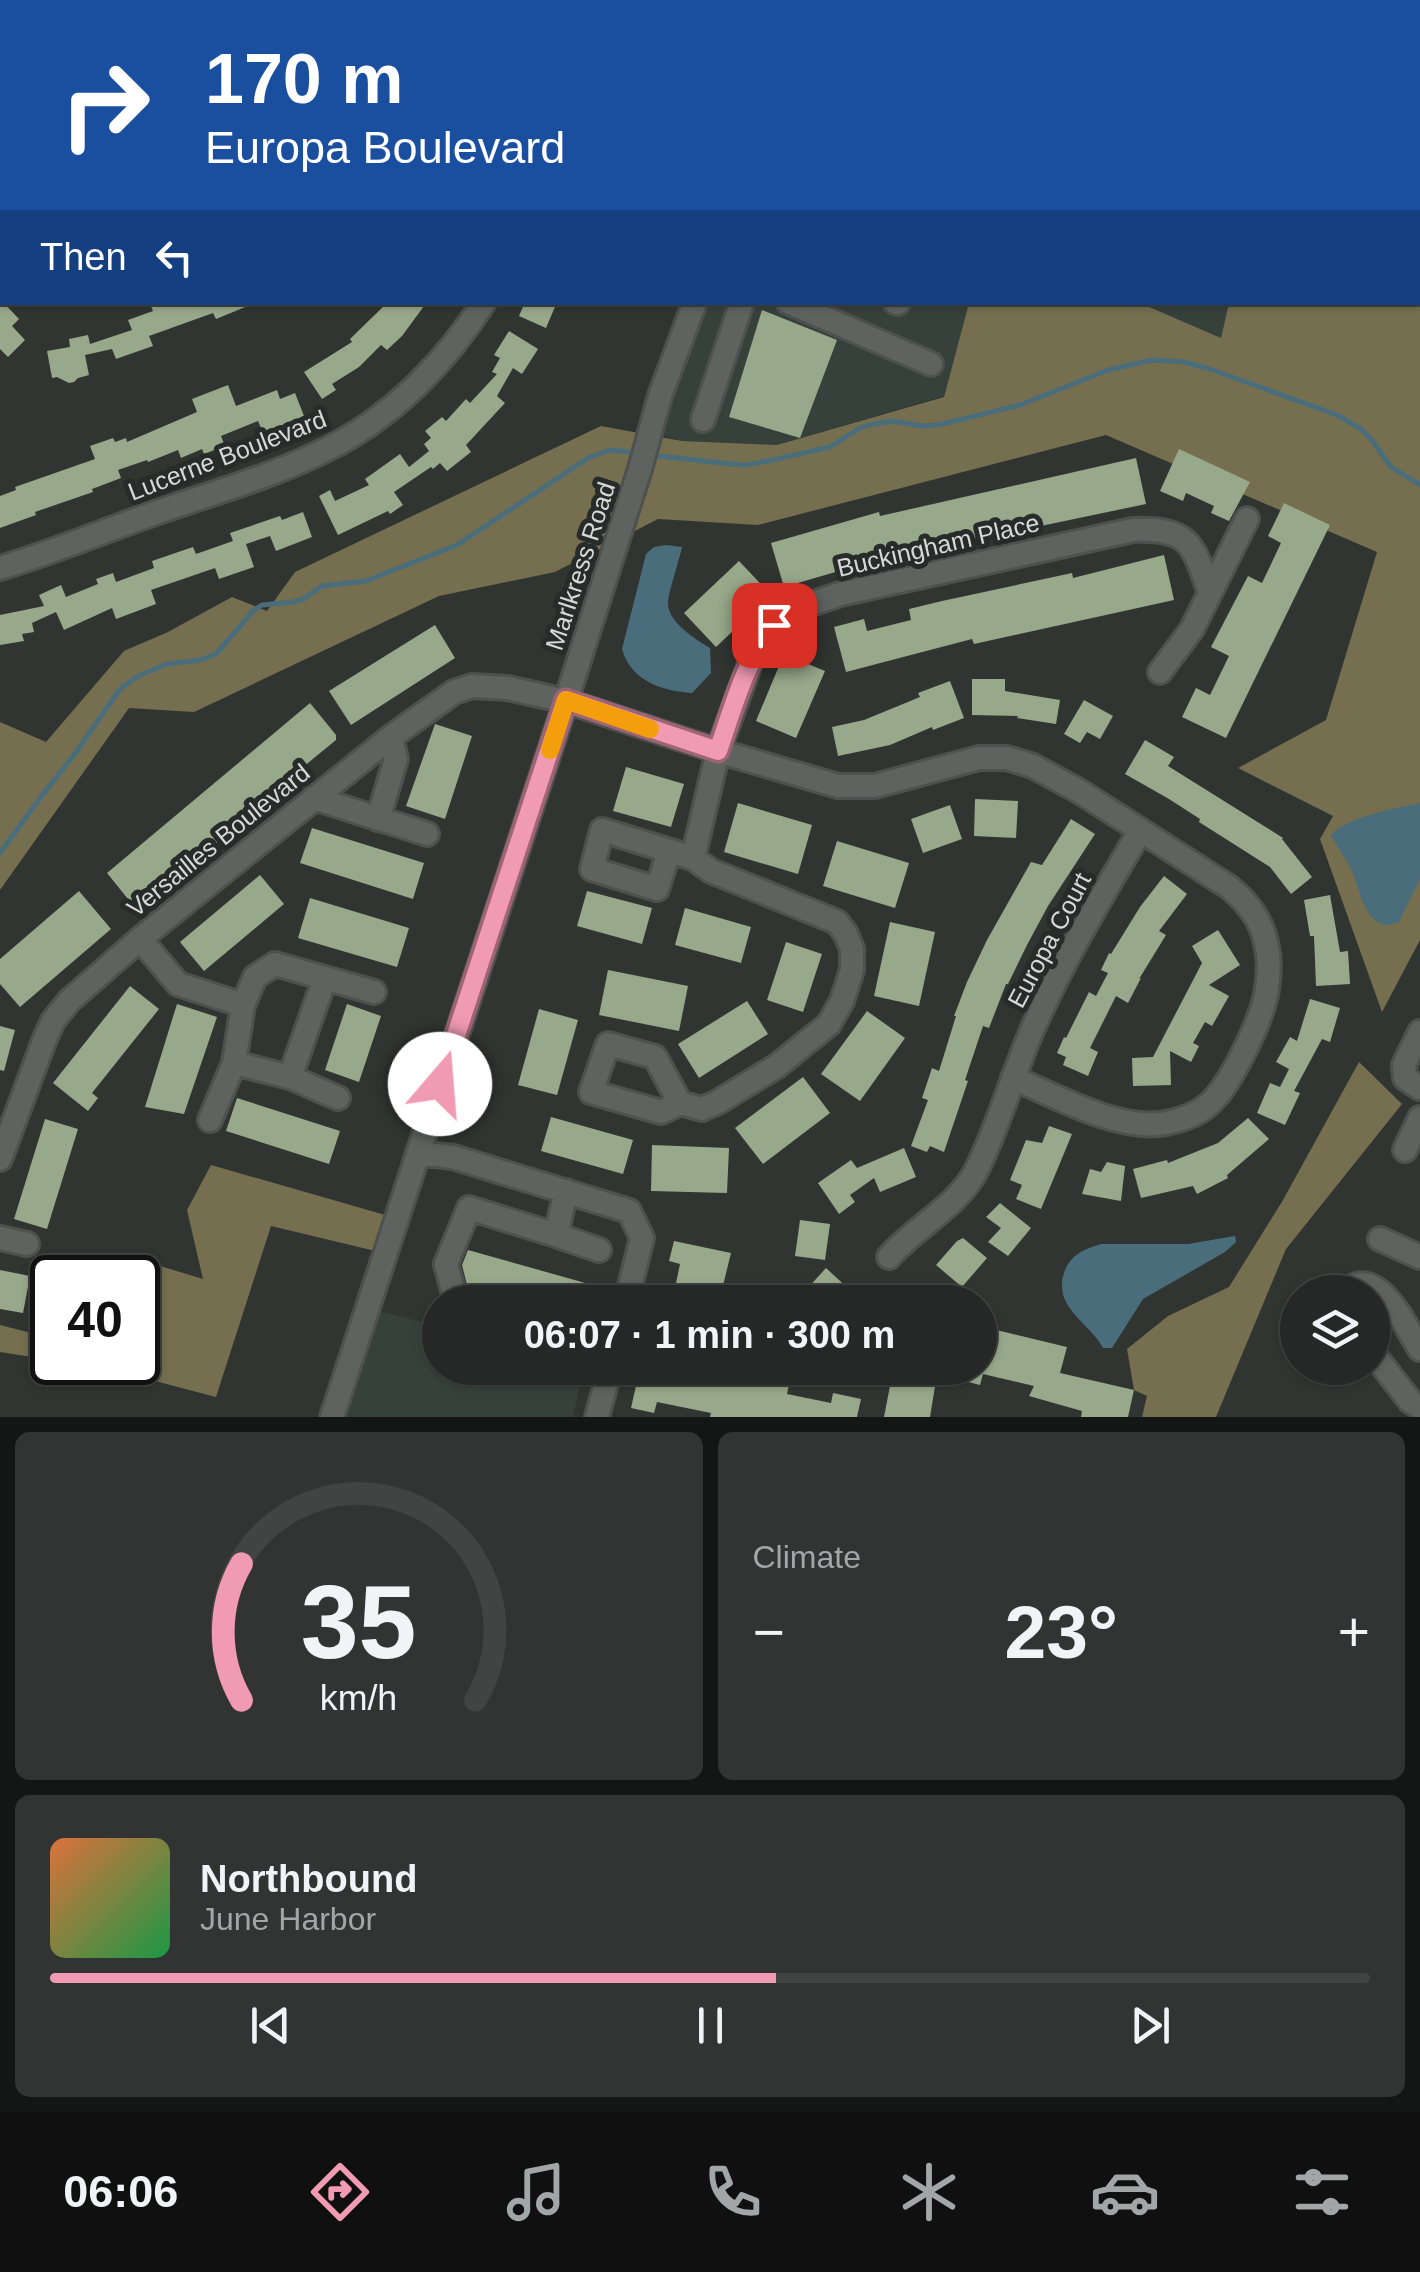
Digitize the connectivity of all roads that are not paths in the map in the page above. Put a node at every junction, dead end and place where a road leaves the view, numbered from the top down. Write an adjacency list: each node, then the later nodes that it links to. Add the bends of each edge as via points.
1 (482, 305): 8 (street, Lucerne Boulevard, via 420,382 344,440 278,470)
2 (694, 305): 11 (street, Marlkress Road)
3 (741, 305): 6 (street)
4 (795, 305): 5 (street)
5 (932, 364)
6 (702, 420)
7 (1247, 519): 9 (street)
8 (0, 568)
9 (1210, 592): 10 (street); 13 (street, Buckingham Place, via 1197,554 1162,528 840,594 800,608 760,642)
10 (1160, 672)
11 (566, 700): 12 (street, Versailles Boulevard, via 472,686); 13 (street, Versailles Boulevard); 34 (street, Marlkress Road)
12 (391, 736): 14 (street, Versailles Boulevard); 15 (street, via 396,760)
13 (718, 751): 16 (street, Versailles Boulevard, via 838,786 875,786 980,758 1007,758 1079,791); 19 (street, Buckingham Place)
14 (314, 798): 15 (street); 20 (street, Versailles Boulevard)
15 (378, 819): 17 (street)
16 (1140, 831): 27 (street, Europa Court, via 1068,954); 27 (street, via 1229,887 1260,924 1267,992 1234,1069 1211,1103 1163,1124 1105,1116)
17 (426, 834)
18 (669, 851): 19 (street)
19 (694, 858): 30 (street, via 837,922 852,949 852,970 828,1024 777,1066 702,1109)
20 (140, 939): 23 (street, via 178,984); 35 (street, Versailles Boulevard, via 53,1021)
21 (326, 978): 22 (street); 23 (street, via 275,964 255,977); 26 (street)
22 (374, 992)
23 (243, 1005): 25 (street)
24 (1420, 1032): 28 (street, via 1404,1065 1405,1078)
25 (234, 1063): 26 (street); 32 (street)
26 (290, 1077): 29 (street)
27 (1014, 1078): 42 (street, Europa Court, via 975,1172 956,1198)
28 (1420, 1088)
29 (338, 1098)
30 (680, 1103)
31 (1420, 1118): 33 (street)
32 (210, 1120)
33 (1405, 1150)
34 (418, 1153): 36 (street, via 453,1157); 51 (street, Marlkress Road)
35 (0, 1159)
36 (566, 1192): 37 (street); 45 (street, via 629,1211 642,1238)
37 (556, 1235): 41 (street); 44 (street, via 468,1208 446,1264)
38 (0, 1238): 40 (street)
39 (1380, 1240): 43 (street)
40 (27, 1244)
41 (599, 1250)
42 (889, 1257)
43 (1420, 1257)
44 (452, 1285)
45 (630, 1285)
46 (1390, 1304): 47 (street)
47 (1420, 1349)
48 (1390, 1376): 50 (street)
49 (605, 1385): 52 (street)
50 (1420, 1407)
51 (332, 1417)
52 (597, 1417)

